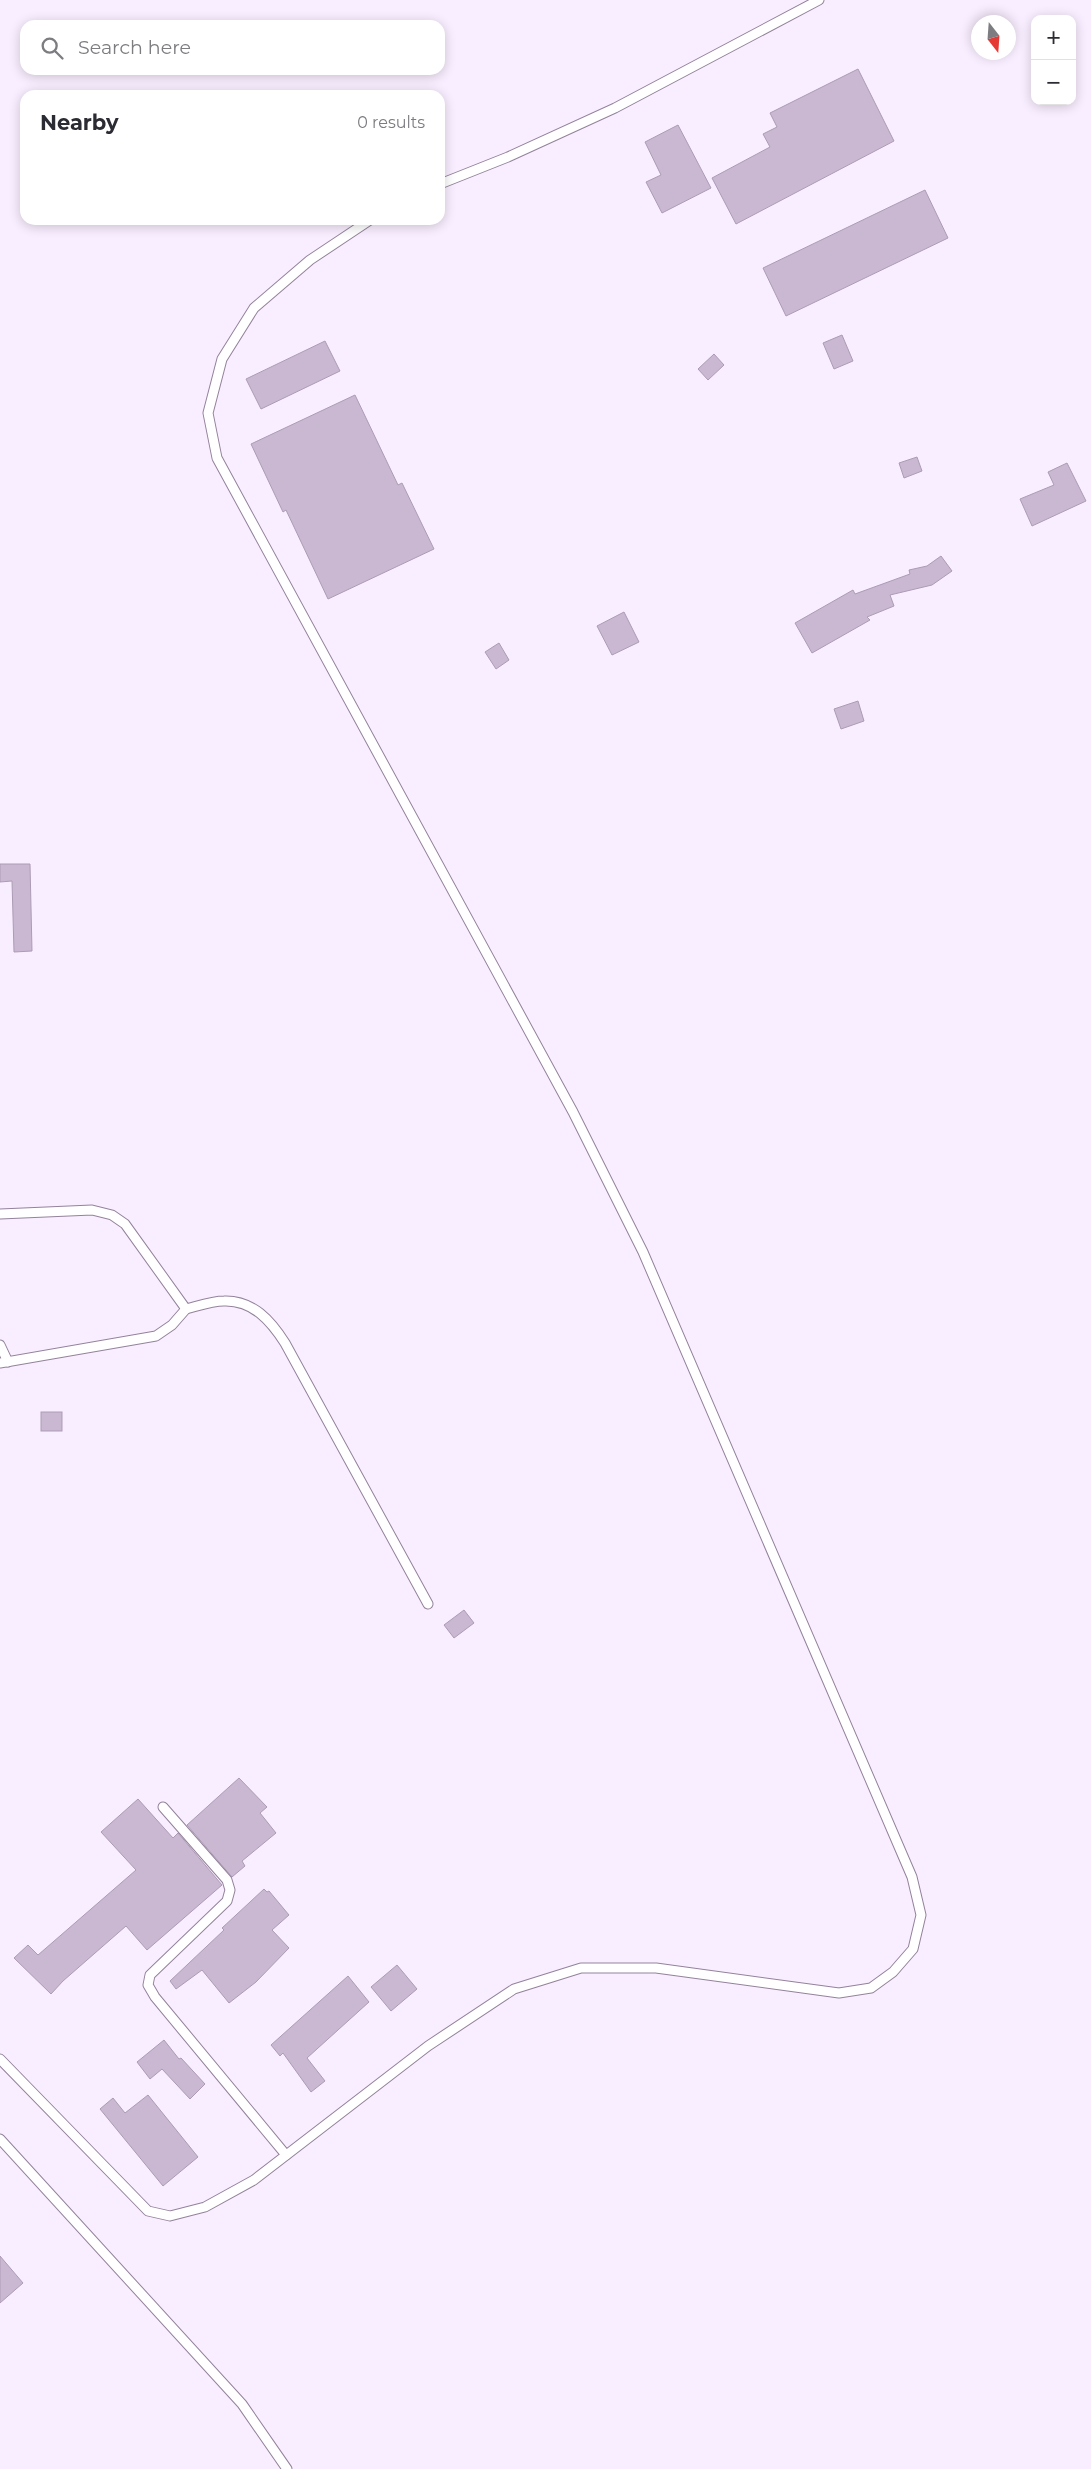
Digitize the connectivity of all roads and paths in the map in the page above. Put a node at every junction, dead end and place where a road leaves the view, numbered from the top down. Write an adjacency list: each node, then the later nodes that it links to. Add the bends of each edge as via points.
1 (819, 0): 2 (lane, via 614,108)
2 (445, 182)
3 (362, 225): 12 (lane, via 310,260 254,308 222,359 208,413 217,458 573,1112 643,1252 912,1877 920,1915 913,1949 893,1972 871,1988 839,1993 656,1968 581,1968 514,1989 428,2046)
4 (0, 1214): 5 (lane, via 92,1210 112,1214 125,1224)
5 (186, 1309): 7 (lane, via 172,1325 156,1336); 8 (lane, via 225,1301 250,1306 274,1327)
6 (0, 1345): 7 (lane)
7 (4, 1363)
8 (428, 1604)
9 (163, 1807): 12 (lane, via 227,1880 230,1890 227,1901 150,1975 148,1986)
10 (0, 2060): 12 (lane, via 148,2211 170,2216 204,2207 254,2180)
11 (0, 2139): 13 (lane, via 242,2404)
12 (286, 2155)
13 (287, 2469)

